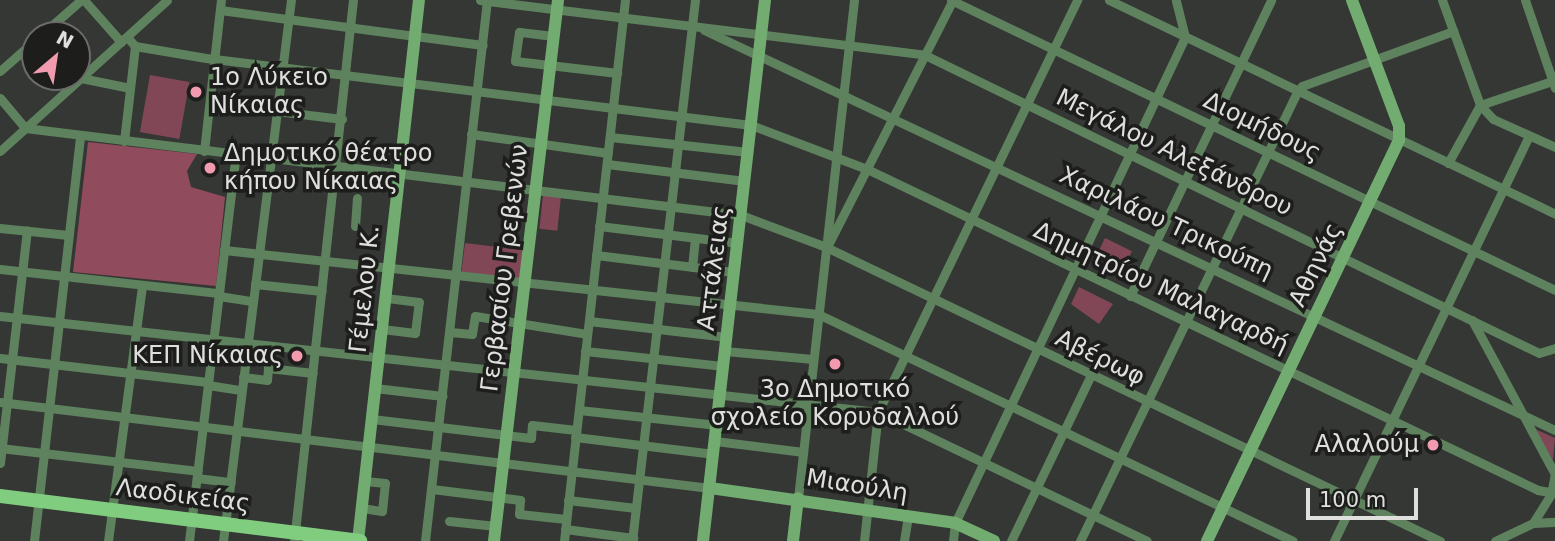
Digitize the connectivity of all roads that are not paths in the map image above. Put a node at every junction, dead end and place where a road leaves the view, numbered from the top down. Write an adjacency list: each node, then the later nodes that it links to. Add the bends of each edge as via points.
1 (82, 0): 23 (street); 31 (street)
2 (167, 0): 31 (street)
3 (291, 0): 22 (street)
4 (353, 0): 25 (street)
5 (419, 0): 28 (main road, Γέμελου Κ.)
6 (485, 0): 19 (street, Μεγάλου Αλεξάνδρου); 32 (street)
7 (625, 0): 21 (street)
8 (695, 0): 24 (street)
9 (765, 0): 27 (main road, Αττάλειας)
10 (854, 0): 33 (street)
11 (952, 0): 35 (street, Διομήδους); 38 (street)
12 (1077, 0): 35 (street)
13 (1108, 0): 30 (street)
14 (1176, 0): 30 (street)
15 (1271, 0): 43 (street)
16 (1352, 0): 40 (main road)
17 (1443, 0): 26 (street)
18 (1525, 0): 50 (street)
19 (557, 4): 21 (street, Μεγάλου Αλεξάνδρου); 29 (main road, Γερβασίου Γρεβενών)
20 (220, 5): 22 (street); 39 (street)
21 (624, 17): 24 (street, Μεγάλου Αλεξάνδρου); 46 (street)
22 (289, 19): 25 (street); 42 (street)
23 (57, 21)
24 (692, 25): 27 (street, Μεγάλου Αλεξάνδρου); 37 (street, Χαριλάου Τρικούπη); 64 (street)
25 (350, 27): 28 (street); 47 (street)
26 (1453, 31): 40 (street); 61 (street)
27 (762, 34): 33 (street, Μεγάλου Αλεξάνδρου); 37 (main road, Αττάλειας)
28 (415, 35): 32 (street); 49 (main road, Γέμελου Κ.)
29 (553, 36): 41 (main road, Γερβασίου Γρεβενών); 41 (street, via 519,32 515,61)
30 (1185, 37): 43 (street); 56 (street)
31 (124, 39): 34 (street); 44 (street)
32 (483, 45): 53 (street)
33 (849, 45): 38 (street, Μεγάλου Αλεξάνδρου); 54 (street)
34 (135, 46): 39 (street, Δημητρίου Μαλαγαρδή); 51 (street)
35 (1054, 48): 56 (street, Διομήδους); 60 (street)
36 (21, 52): 45 (street)
37 (759, 54): 54 (street, Χαριλάου Τρικούπη); 68 (main road, Αττάλειας)
38 (925, 55): 60 (street, Μεγάλου Αλεξάνδρου); 65 (street)
39 (213, 58): 42 (street, Δημητρίου Μαλαγαρδή); 59 (street)
40 (1376, 58): 55 (street, via 1302,86); 74 (main road, via 1399,126)
41 (550, 64): 46 (street); 58 (main road, Γερβασίου Γρεβενών)
42 (283, 65): 47 (street, Δημητρίου Μαλαγαρδή); 63 (street)
43 (1241, 65): 55 (street); 67 (street)
44 (91, 69)
45 (0, 71)
46 (617, 73): 62 (street)
47 (347, 74): 49 (street, Δημητρίου Μαλαγαρδή); 66 (street)
48 (91, 80): 51 (street)
49 (410, 82): 53 (street, Δημητρίου Μαλαγαρδή); 94 (main road, Γέμελου Κ.)
50 (1554, 83): 61 (street)
51 (130, 88): 75 (street)
52 (66, 91): 69 (street)
53 (478, 91): 58 (street, Δημητρίου Μαλαγαρδή); 70 (street)
54 (842, 92): 65 (street, Χαριλάου Τρικούπη); 85 (street)
55 (1297, 92): 74 (street); 82 (street)
56 (1156, 97): 67 (street, Διομήδους); 84 (street)
57 (0, 98): 69 (street)
58 (546, 99): 62 (street, Δημητρίου Μαλαγαρδή); 76 (main road, Γερβασίου Γρεβενών)
59 (210, 103): 63 (street); 80 (street)
60 (1027, 104): 84 (street, Μεγάλου Αλεξάνδρου); 91 (street)
61 (1480, 105): 72 (street, via 1493,119); 88 (street)
62 (613, 107): 64 (street, Δημητρίου Μαλαγαρδή); 73 (street)
63 (278, 111): 66 (street); 87 (street)
64 (681, 116): 68 (street, Δημητρίου Μαλαγαρδή); 77 (street)
65 (893, 117): 91 (street, Χαριλάου Τρικούπη); 92 (street)
66 (342, 119): 90 (street)
67 (1212, 124): 82 (street, Διομήδους); 95 (street)
68 (751, 125): 81 (main road, Αττάλειας); 85 (street, Δημητρίου Μαλαγαρδή)
69 (24, 128): 71 (street, Αβέρωφ); 79 (street)
70 (471, 134): 76 (street); 97 (street)
71 (80, 136): 75 (street, Αβέρωφ); 113 (street)
72 (1529, 136): 78 (street); 98 (street)
73 (610, 137): 77 (street); 83 (street)
74 (1399, 140): 88 (street); 102 (main road, Αθηνάς)
75 (124, 141): 80 (street, Αβέρωφ)
76 (541, 144): 83 (street); 99 (main road, Γερβασίου Γρεβενών)
77 (678, 145): 81 (street); 93 (street)
78 (1555, 147)
79 (0, 151)
80 (205, 151): 86 (street, Αβέρωφ)
81 (748, 152): 96 (main road, Αττάλειας)
82 (1269, 152): 102 (street, Διομήδους); 104 (street)
83 (608, 153): 89 (street)
84 (1130, 153): 95 (street, Μεγάλου Αλεξάνδρου); 105 (street)
85 (835, 154): 92 (street, Δημητρίου Μαλαγαρδή); 118 (street)
86 (236, 155): 87 (street, Αβέρωφ); 119 (street)
87 (272, 159): 90 (street, Αβέρωφ); 121 (street)
88 (1448, 163): 98 (street)
89 (607, 164): 93 (street); 101 (street)
90 (336, 165): 94 (street, Αβέρωφ); 124 (street)
91 (997, 166): 105 (street, Χαριλάου Τρικούπη); 108 (street)
92 (867, 169): 108 (street, Δημητρίου Μαλαγαρδή); 118 (street)
93 (675, 172): 96 (street); 103 (street)
94 (399, 174): 97 (street, Αβέρωφ); 126 (main road, Γέμελου Κ.)
95 (1185, 180): 104 (street, Μεγάλου Αλεξάνδρου); 116 (street)
96 (745, 181): 107 (main road, Αττάλειας)
97 (466, 182): 99 (street, Αβέρωφ); 133 (street)
98 (1503, 189): 106 (street); 120 (street)
99 (535, 190): 101 (street, Αβέρωφ); 135 (main road, Γερβασίου Γρεβενών)
100 (358, 198): 109 (street)
101 (603, 199): 103 (street, Αβέρωφ); 110 (street)
102 (1370, 201): 120 (street, Διομήδους); 123 (main road, Αθηνάς)
103 (672, 207): 107 (street, Αβέρωφ); 114 (street)
104 (1242, 207): 123 (street, Μεγάλου Αλεξάνδρου); 127 (street)
105 (1100, 214): 116 (street, Χαριλάου Τρικούπη); 130 (street)
106 (1555, 214)
107 (741, 215): 117 (main road, Αττάλειας); 118 (street, Αβέρωφ)
108 (971, 220): 130 (street, Δημητρίου Μαλαγαρδή); 145 (street)
109 (355, 226)
110 (600, 226): 114 (street); 122 (street)
111 (0, 228): 112 (street)
112 (27, 231): 113 (street); 131 (street)
113 (69, 235): 134 (street)
114 (668, 235): 115 (street); 125 (street)
115 (695, 238): 117 (street); 128 (street)
116 (1156, 240): 127 (street, Χαριλάου Τρικούπη); 143 (street)
117 (738, 243): 132 (main road, Αττάλειας)
118 (826, 247): 145 (street, Αβέρωφ); 149 (street)
119 (224, 250): 121 (street); 141 (street)
120 (1474, 251): 139 (street, Διομήδους); 148 (street)
121 (259, 252): 124 (street); 136 (street)
122 (596, 255): 125 (street); 138 (street)
123 (1344, 256): 148 (street, Μεγάλου Αλεξάνδρου); 150 (main road, Αθηνάς)
124 (326, 259): 126 (street); 140 (street)
125 (665, 263): 128 (street); 142 (street)
126 (389, 265): 133 (street); 144 (main road, Γέμελου Κ.)
127 (1213, 266): 150 (street, Χαριλάου Τρικούπη); 155 (street)
128 (692, 267): 132 (street)
129 (0, 269): 131 (street)
130 (1074, 269): 143 (street, Δημητρίου Μαλαγαρδή); 167 (street)
131 (22, 271): 134 (street); 152 (street)
132 (734, 272): 147 (main road, Αττάλειας)
133 (457, 274): 135 (street); 161 (street)
134 (64, 277): 137 (street); 156 (street)
135 (524, 282): 138 (street); 157 (main road, Γερβασίου Γρεβενών)
136 (255, 284): 140 (street); 146 (street)
137 (142, 285): 141 (street); 160 (street)
138 (592, 289): 142 (street); 154 (street)
139 (1555, 290)
140 (322, 291): 170 (street)
141 (219, 295): 146 (street); 164 (street)
142 (661, 296): 147 (street); 159 (street)
143 (1130, 296): 155 (street, Δημητρίου Μαλαγαρδή)
144 (385, 298): 158 (main road, Γέμελου Κ.); 158 (street, via 419,302 415,333)
145 (932, 299): 167 (street, Αβέρωφ); 171 (street)
146 (252, 301): 165 (street)
147 (731, 304): 149 (street); 163 (main road, Αττάλειας)
148 (1446, 307): 153 (street, Μεγάλου Αλεξάνδρου); 178 (street)
149 (818, 314): 171 (street); 176 (street)
150 (1316, 314): 178 (street, Χαριλάου Τρικούπη); 181 (main road, Αθηνάς)
151 (0, 316): 152 (street)
152 (16, 318): 156 (street); 173 (street)
153 (1472, 320): 166 (street, Μεγάλου Αλεξάνδρου, via 1539,353); 200 (street)
154 (589, 321): 159 (street); 162 (street)
155 (1186, 322): 181 (street, Δημητρίου Μαλαγαρδή); 194 (street)
156 (59, 323): 160 (street); 177 (street)
157 (520, 323): 161 (street, via 475,316 472,334); 162 (street); 184 (main road, Γερβασίου Γρεβενών)
158 (382, 329): 174 (main road, Γέμελου Κ.)
159 (656, 329): 163 (street); 175 (street)
160 (135, 332): 164 (street); 182 (street)
161 (450, 332): 179 (street)
162 (587, 334): 168 (street)
163 (727, 337): 169 (main road, Αττάλειας)
164 (213, 341): 165 (street); 188 (street)
165 (247, 345): 170 (street); 186 (street)
166 (1555, 348)
167 (1036, 349): 185 (street, Αβέρωφ); 197 (street)
168 (585, 351): 175 (street); 187 (street)
169 (725, 351): 176 (street); 180 (main road, Αττάλειας)
170 (316, 353): 174 (street); 183 (street)
171 (905, 355): 197 (street); 201 (street)
172 (0, 358): 173 (street)
173 (12, 359): 177 (street); 195 (street)
174 (378, 359): 179 (street); 190 (main road, Γέμελου Κ.)
175 (653, 359): 180 (street); 189 (street)
176 (813, 359): 196 (street)
177 (55, 364): 182 (street); 198 (street)
178 (1419, 364): 200 (street, Χαριλάου Τρικούπη); 205 (street)
179 (446, 366): 184 (street); 193 (street)
180 (724, 366): 192 (main road, Αττάλειας)
181 (1289, 370): 205 (street, Δημητρίου Μαλαγαρδή); 220 (main road, Αθηνάς)
182 (130, 373): 188 (street); 202 (street)
183 (313, 373): 186 (street, via 268,369 267,380); 214 (street)
184 (514, 373): 187 (street); 213 (main road, Γερβασίου Γρεβενών)
185 (1091, 375): 194 (street, Αβέρωφ); 210 (street)
186 (243, 377): 191 (street)
187 (582, 380): 189 (street); 199 (street)
188 (208, 384): 191 (street); 208 (street)
189 (649, 387): 192 (street); 203 (street)
190 (375, 388): 193 (street); 204 (main road, Γέμελου Κ.)
191 (241, 390): 211 (street)
192 (720, 394): 196 (street); 206 (main road, Αττάλειας)
193 (443, 396): 207 (street)
194 (1147, 402): 220 (street, Αβέρωφ); 223 (street)
195 (3, 403): 198 (street); 216 (street)
196 (808, 403): 201 (street); 219 (street)
197 (1010, 405): 210 (street); 227 (street)
198 (50, 407): 202 (street); 221 (street)
199 (579, 410): 203 (street); 212 (street)
200 (1518, 411): 209 (street, Χαριλάου Τρικούπη); 230 (street)
201 (878, 412): 227 (street); 248 (street)
202 (123, 417): 208 (street); 224 (street)
203 (646, 418): 206 (street); 215 (street)
204 (372, 419): 207 (street); 217 (main road, Γέμελου Κ.)
205 (1392, 419): 237 (street, Δημητρίου Μαλαγαρδή); 243 (street)
206 (717, 425): 218 (main road, Αττάλειας)
207 (439, 427): 213 (street); 222 (street)
208 (203, 429): 211 (street); 229 (street)
209 (1555, 430)
210 (1064, 431): 223 (street); 236 (street)
211 (236, 433): 214 (street); 233 (street)
212 (576, 433): 213 (street, via 532,425 531,438); 215 (street); 228 (street)
213 (507, 435): 225 (main road, Γερβασίου Γρεβενών)
214 (303, 441): 217 (street); 260 (street)
215 (643, 446): 218 (street); 231 (street)
216 (1, 448): 221 (street); 226 (street)
217 (368, 448): 222 (street); 232 (main road, Γέμελου Κ.)
218 (714, 448): 219 (street); 234 (main road, Αττάλειας)
219 (803, 452): 240 (street)
220 (1250, 452): 243 (street, Αβέρωφ); 245 (main road, Αθηνάς)
221 (44, 453): 224 (street); 241 (street)
222 (436, 455): 225 (street); 235 (street)
223 (1121, 458): 245 (street); 251 (street)
224 (119, 462): 229 (street); 249 (street)
225 (503, 462): 228 (street); 239 (main road, Γερβασίου Γρεβενών)
226 (0, 463)
227 (983, 463): 236 (street); 254 (street)
228 (572, 471): 231 (street); 242 (street)
229 (197, 474): 233 (street); 252 (street)
230 (1555, 474): 237 (street)
231 (640, 479): 234 (street); 247 (street)
232 (365, 481): 246 (main road, Γέμελου Κ.); 246 (street, via 385,483 382,510)
233 (231, 482): 257 (street)
234 (710, 488): 240 (main road, Μιαούλη); 270 (main road, Αττάλειας)
235 (432, 489): 239 (street); 267 (street)
236 (1036, 489): 251 (street); 276 (street)
237 (1553, 494): 244 (street); 255 (street)
238 (0, 496): 241 (main road, Λαοδικείας)
239 (499, 497): 258 (street, via 520,500 519,514); 259 (main road, Γερβασίου Γρεβενών)
240 (797, 498): 248 (main road, Μιαούλη); 271 (main road)
241 (38, 500): 249 (main road, Λαοδικείας); 262 (street)
242 (568, 500): 247 (street); 258 (street)
243 (1353, 501): 281 (street); 282 (street, Αβέρωφ)
244 (1555, 504)
245 (1223, 507): 279 (main road, Αθηνάς); 280 (street)
246 (362, 508): 266 (main road, Γέμελου Κ.)
247 (636, 508): 261 (street)
248 (868, 509): 250 (main road, Μιαούλη); 272 (street)
249 (113, 510): 252 (main road, Λαοδικείας); 263 (street)
250 (908, 515): 254 (main road, Μιαούλη); 273 (street)
251 (1093, 516): 277 (street); 278 (street)
252 (192, 520): 257 (main road, Λαοδικείας); 264 (street)
253 (449, 521): 259 (street)
254 (955, 523): 274 (street); 275 (main road, Μιαούλη)
255 (1533, 523): 256 (street); 283 (street)
256 (1555, 523)
257 (226, 524): 260 (main road, Λαοδικείας); 265 (street)
258 (565, 524): 261 (street); 269 (street)
259 (496, 526): 268 (main road, Γερβασίου Γρεβενών)
260 (295, 537): 266 (main road, Λαοδικείας)
261 (633, 539)
262 (34, 541)
263 (108, 541)
264 (189, 541)
265 (223, 541)
266 (359, 541)
267 (425, 541)
268 (494, 541)
269 (564, 541)
270 (703, 541)
271 (793, 541)
272 (864, 541)
273 (904, 541)
274 (953, 541)
275 (994, 541)
276 (1011, 541)
277 (1080, 541)
278 (1147, 541)
279 (1207, 541)
280 (1293, 541)
281 (1334, 541)
282 (1440, 541)
283 (1496, 541)

